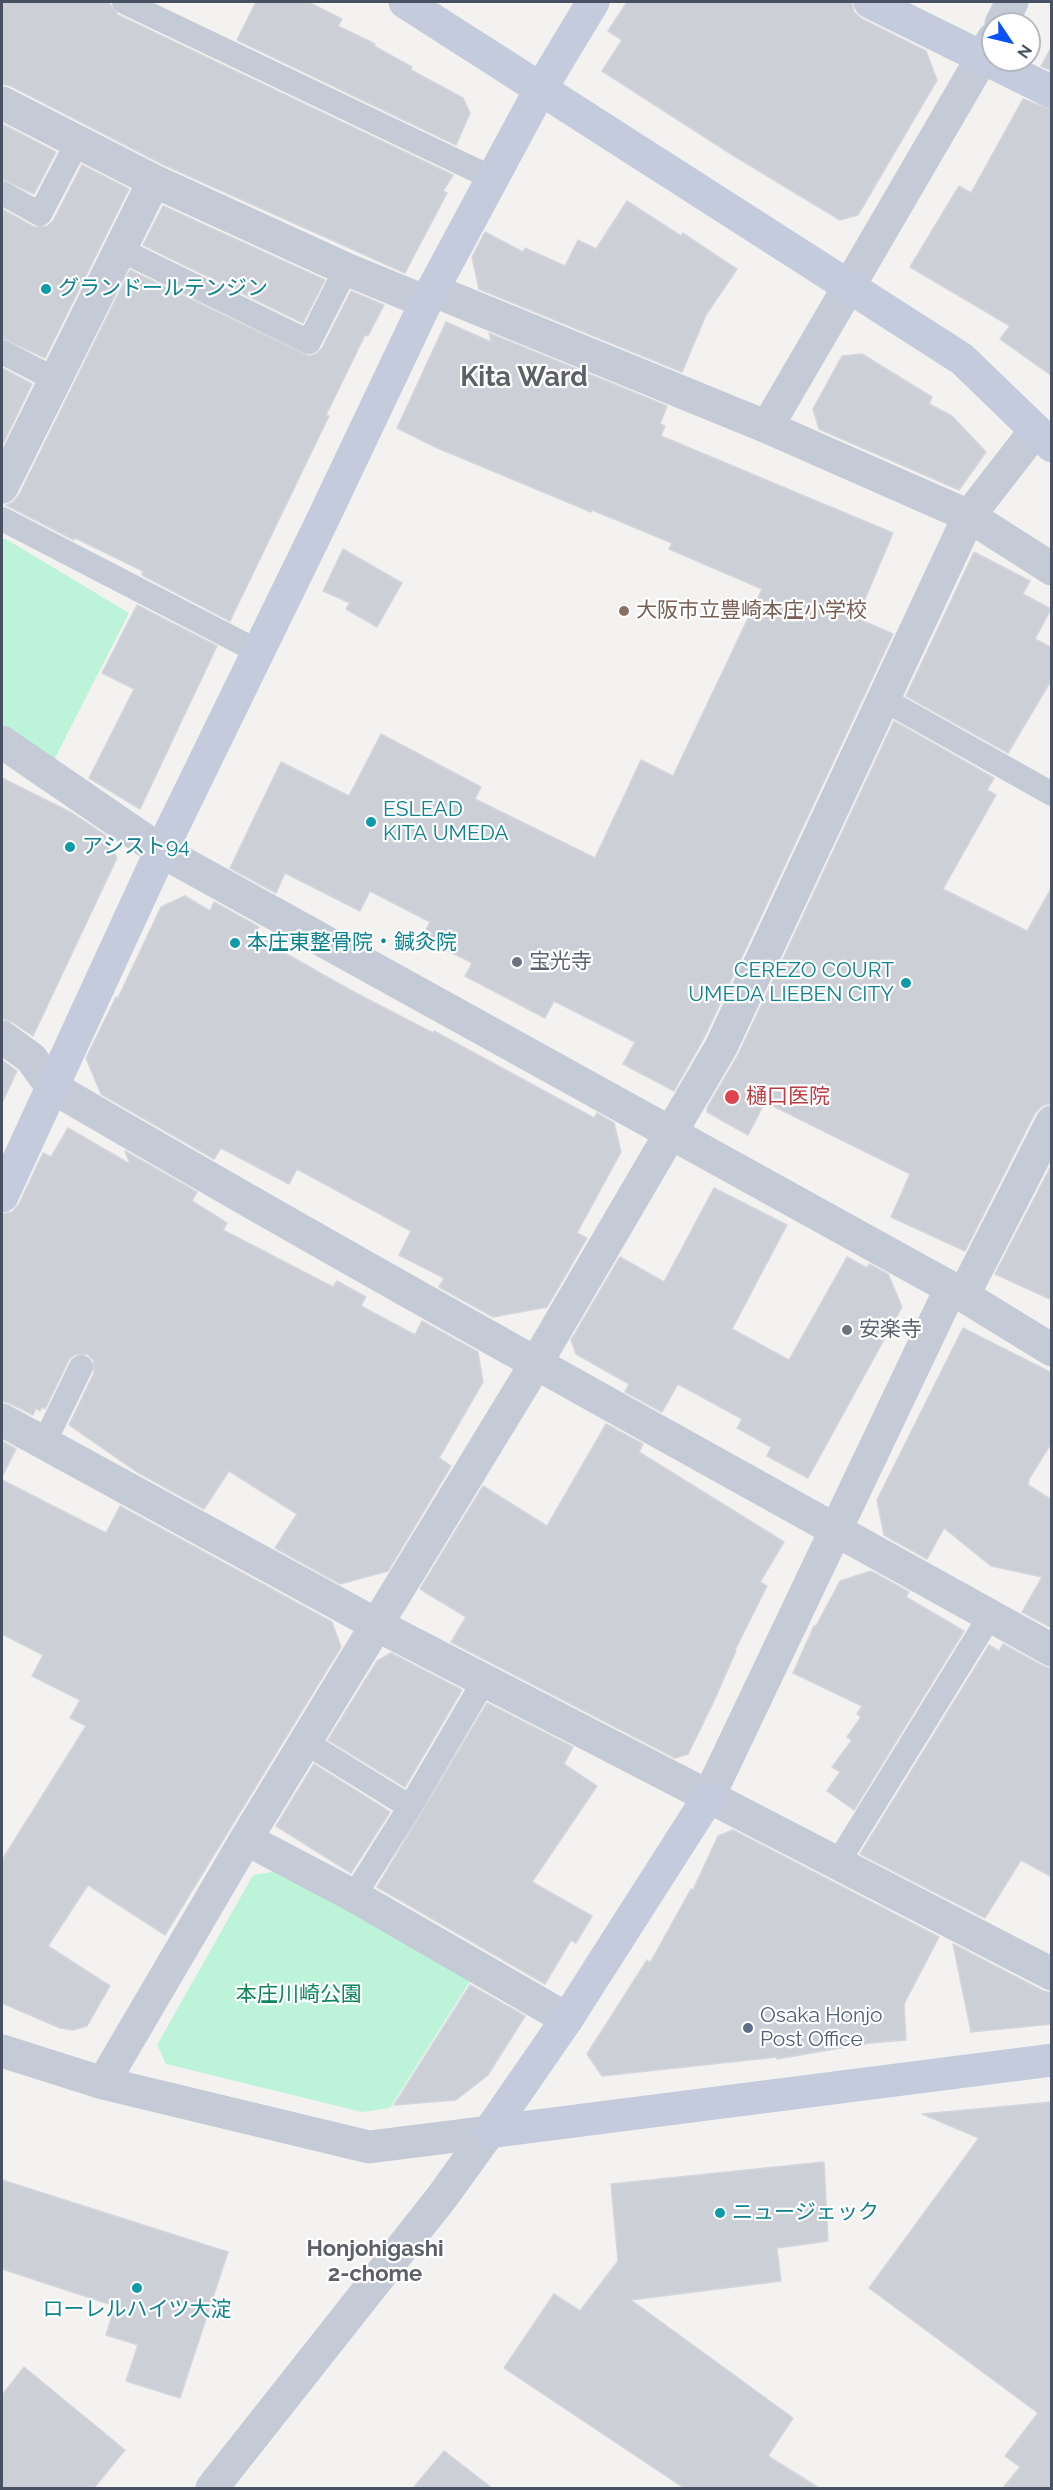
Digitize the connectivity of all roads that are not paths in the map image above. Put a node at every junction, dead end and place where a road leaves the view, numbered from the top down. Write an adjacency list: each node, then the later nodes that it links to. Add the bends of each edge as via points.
1 (124, 2): 12 (lane)
2 (405, 2): 8 (street)
3 (592, 2): 8 (street)
4 (870, 2): 5 (street)
5 (981, 45)
6 (981, 60): 17 (street)
7 (1023, 72): 9 (street)
8 (540, 90): 12 (street); 17 (street)
9 (1052, 92)
10 (2, 103): 11 (street)
11 (78, 141): 13 (street); 14 (lane, via 40,214)
12 (492, 178): 18 (street)
13 (154, 182): 15 (street); 16 (street)
14 (2, 193)
15 (121, 250): 16 (lane, via 309,342); 20 (street)
16 (346, 269): 18 (street)
17 (850, 286): 21 (street); 22 (street, via 962,359)
18 (429, 296): 21 (street); 27 (street)
19 (2, 352): 20 (lane)
20 (56, 380): 23 (street)
21 (767, 427): 24 (street)
22 (1043, 438): 24 (street)
23 (2, 487)
24 (969, 516): 26 (street); 28 (street)
25 (2, 519): 27 (lane)
26 (1052, 569)
27 (259, 652): 31 (street)
28 (883, 699): 30 (lane); 35 (street, via 721,1047)
29 (2, 741): 31 (street)
30 (1048, 784)
31 (161, 851): 33 (street); 35 (street)
32 (2, 1038): 33 (street, via 31,1058)
33 (52, 1087): 36 (street); 39 (street)
34 (1051, 1123): 37 (street)
35 (670, 1134): 37 (street); 39 (street)
36 (2, 1196)
37 (957, 1292): 38 (street); 43 (street)
38 (1052, 1350)
39 (535, 1365): 43 (street); 45 (street)
40 (81, 1367): 42 (lane)
41 (2, 1420): 42 (street)
42 (44, 1443): 45 (street)
43 (835, 1530): 44 (street); 49 (street)
44 (990, 1616): 46 (street); 52 (lane)
45 (377, 1625): 47 (street); 48 (street)
46 (1052, 1650)
47 (484, 1681): 49 (street); 50 (lane)
48 (305, 1742): 50 (lane); 51 (street)
49 (708, 1798): 52 (street); 55 (street)
50 (410, 1807): 53 (lane)
51 (246, 1839): 53 (street); 58 (street)
52 (837, 1864): 54 (street)
53 (354, 1896): 55 (street)
54 (1052, 1974)
55 (567, 2019): 59 (street)
56 (2, 2051): 58 (street)
57 (1052, 2060): 59 (street)
58 (103, 2083): 59 (street, via 369,2147)
59 (489, 2132): 60 (street)
60 (212, 2488)

